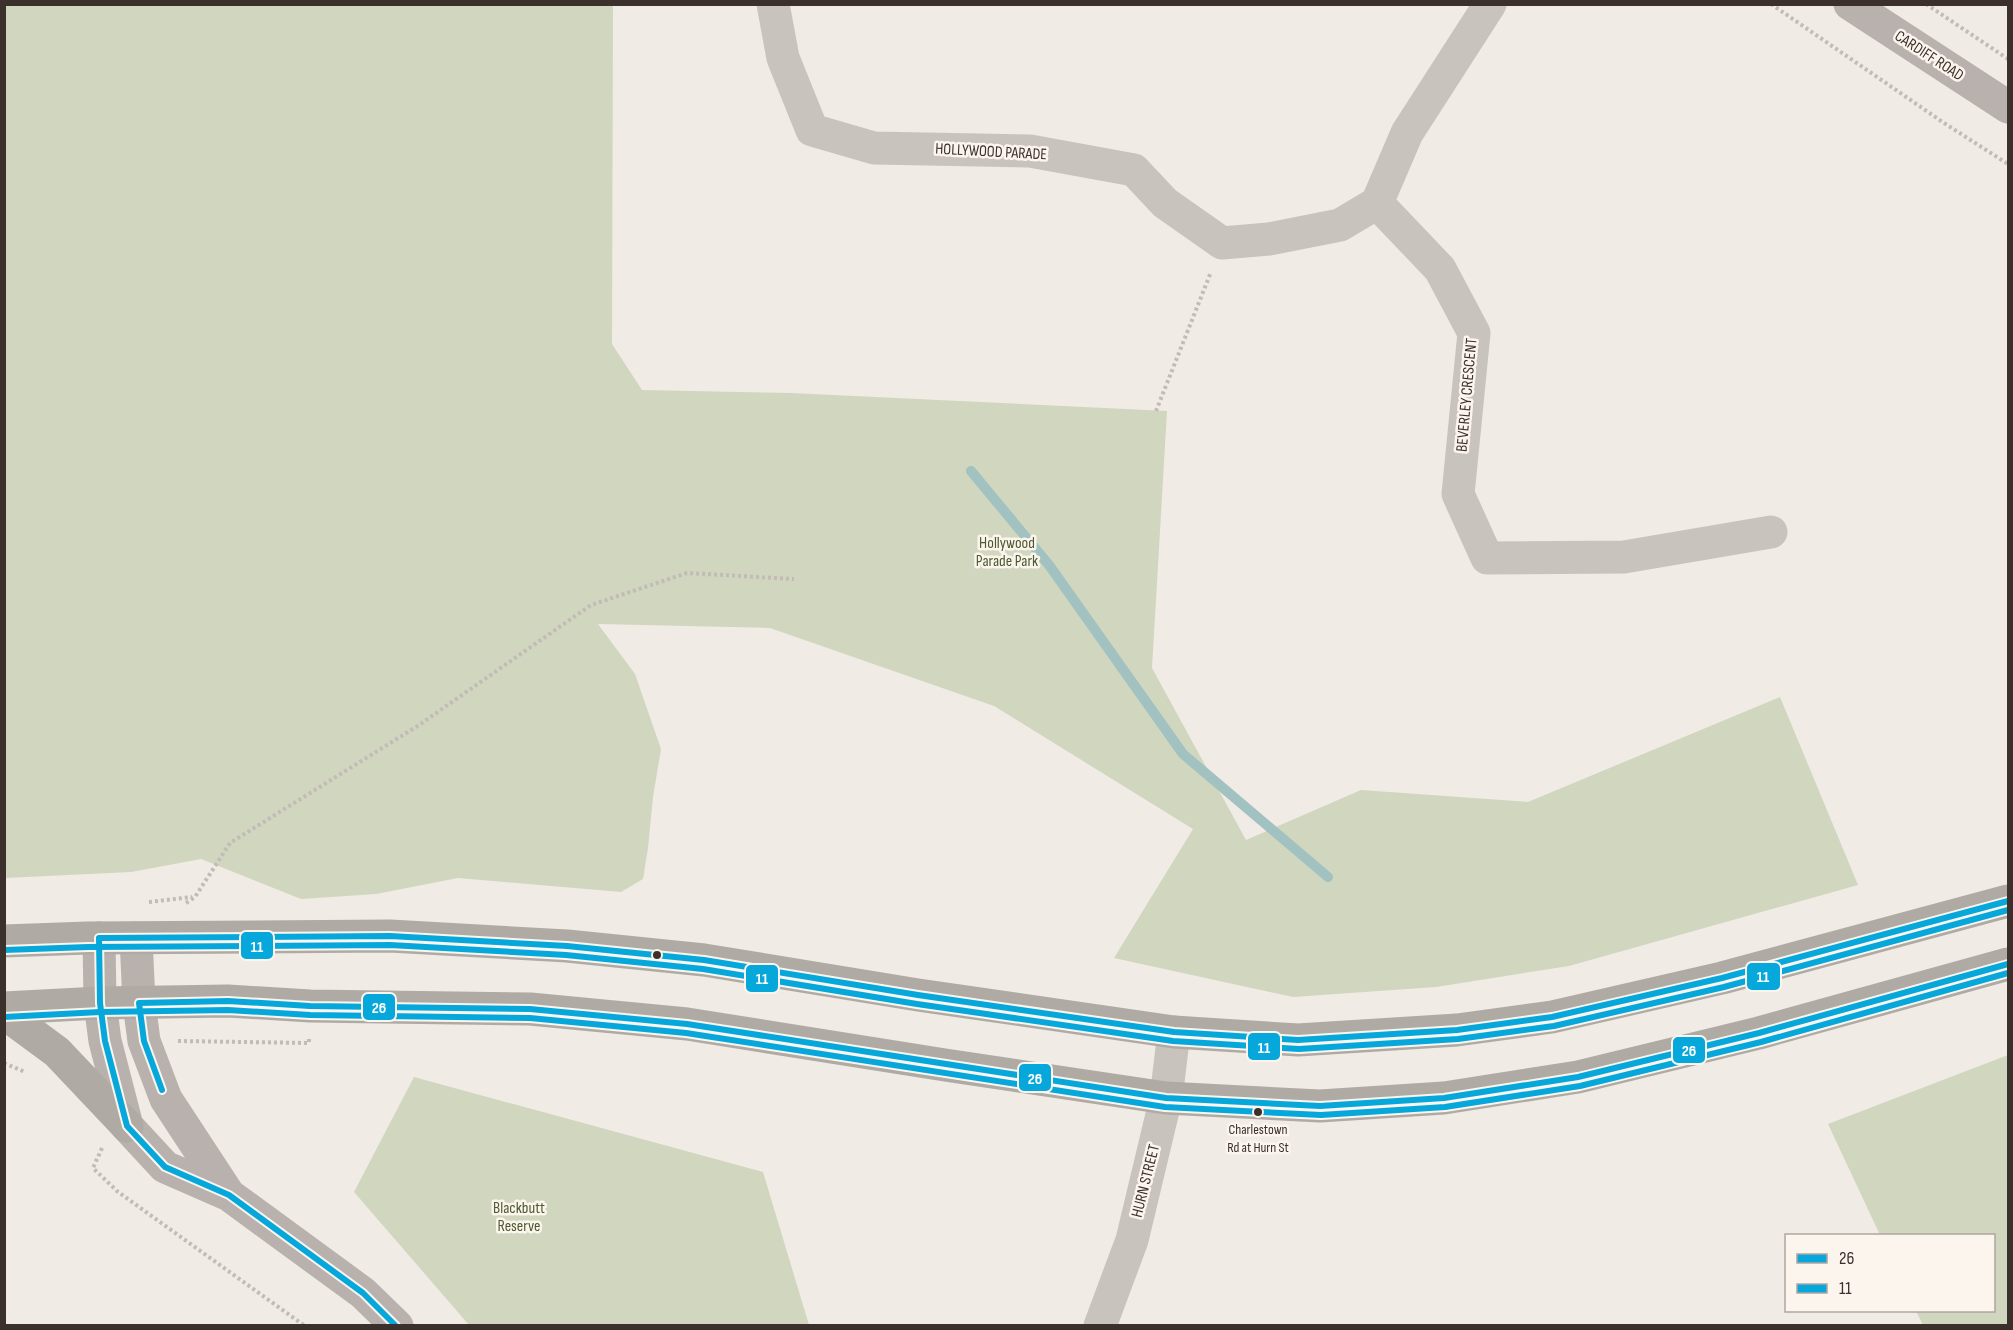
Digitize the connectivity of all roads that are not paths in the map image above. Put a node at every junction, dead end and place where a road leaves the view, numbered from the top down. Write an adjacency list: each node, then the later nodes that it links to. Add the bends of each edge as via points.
1 (773, 4): 5 (street, HOLLYWOOD PARADE, via 783,58 812,130 874,148 1030,151 1134,170 1166,203 1222,243 1269,239 1340,225)
2 (1490, 4): 5 (street, via 1407,133)
3 (1850, 4): 4 (main road, CARDIFF ROAD)
4 (2008, 107)
5 (1377, 203): 6 (street, BEVERLEY CRESCENT, via 1440,269 1474,333 1458,495 1487,558 1624,557)
6 (1771, 532)
7 (2008, 901): 16 (highway, via 1722,978 1552,1017 1457,1030 1298,1041)
8 (99, 938): 9 (highway); 10 (highway); 12 (main road)
9 (136, 938): 13 (main road); 16 (highway, via 390,936 567,946 704,960)
10 (4, 941)
11 (2008, 964): 17 (highway, via 1759,1033 1578,1077 1444,1098 1320,1106)
12 (100, 1003): 13 (highway); 14 (highway); 18 (main road, via 105,1041)
13 (139, 1003): 17 (highway, via 228,1001 530,1009 687,1023); 19 (main road, via 144,1041 166,1099)
14 (4, 1008)
15 (4, 1013): 18 (highway, via 57,1052)
16 (1174, 1032): 17 (street, HURN STREET)
17 (1166, 1098): 21 (street, HURN STREET, via 1132,1240)
18 (127, 1126): 19 (main road, via 165,1167)
19 (229, 1196): 20 (main road, via 363,1293)
20 (397, 1326)
21 (1100, 1326)

